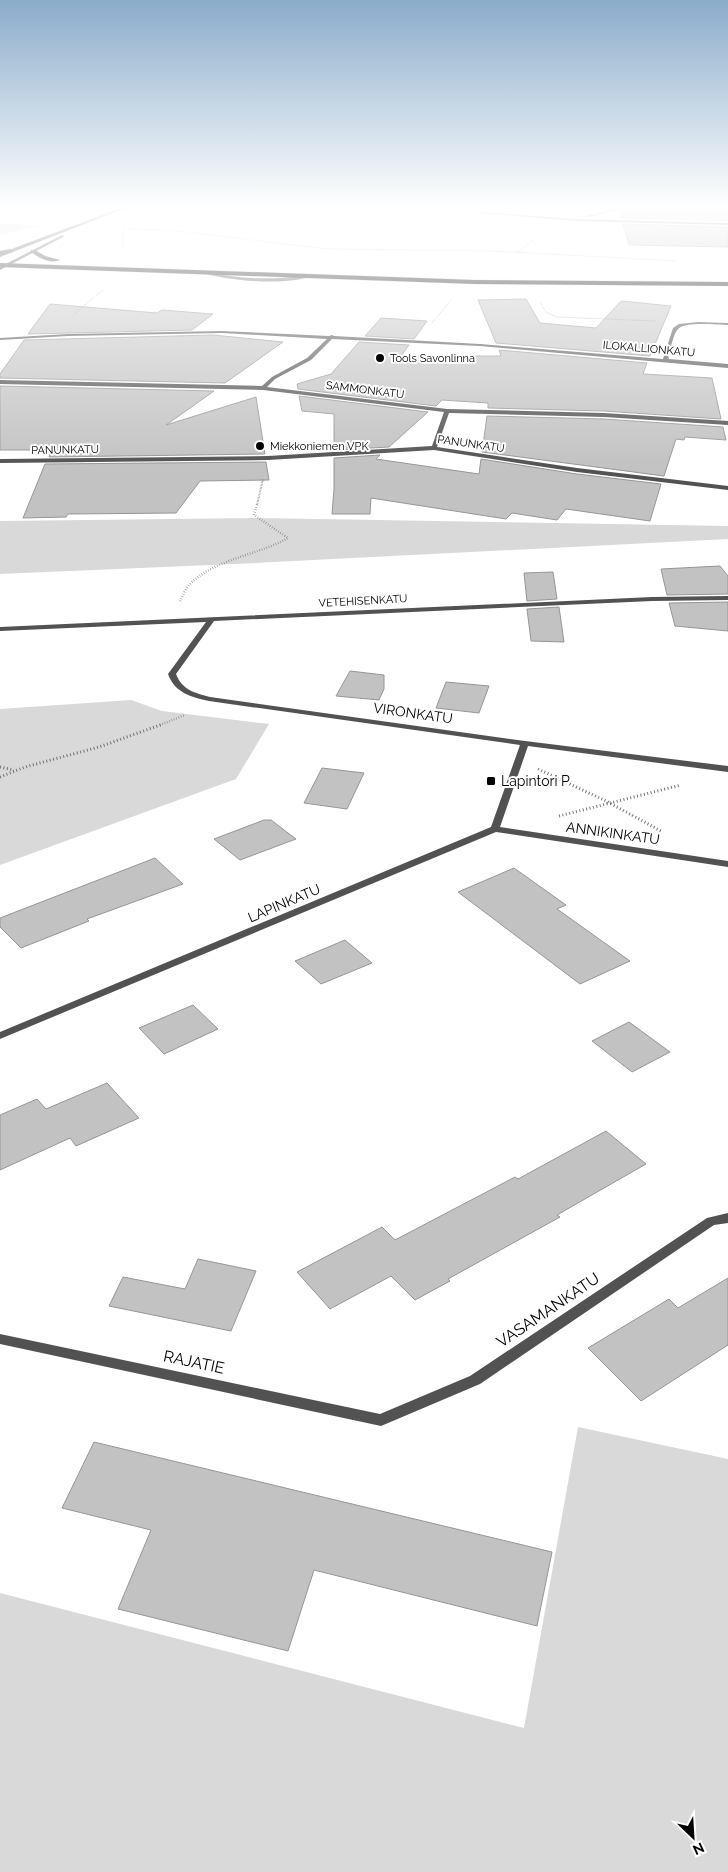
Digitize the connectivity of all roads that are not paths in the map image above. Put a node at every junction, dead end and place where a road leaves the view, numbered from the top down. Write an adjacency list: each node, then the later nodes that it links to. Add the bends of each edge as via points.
1 (728, 324): 4 (street, via 681,326 676,329)
2 (332, 336): 3 (street, ILOKALLIONKATU, via 222,332); 4 (street, ILOKALLIONKATU); 7 (street, via 316,354 271,378)
3 (0, 339)
4 (666, 360): 5 (street, ILOKALLIONKATU)
5 (728, 366)
6 (0, 382): 7 (street, SAMMONKATU)
7 (263, 388): 8 (street, SAMMONKATU)
8 (447, 411): 9 (street, SAMMONKATU, via 604,415); 10 (street)
9 (728, 423)
10 (434, 448): 11 (street, PANUNKATU, via 268,458); 12 (street, PANUNKATU, via 577,470)
11 (0, 461)
12 (728, 488)
13 (728, 598): 14 (street, VETEHISENKATU)
14 (212, 619): 15 (street, VETEHISENKATU); 16 (street, VIRONKATU, via 172,674 175,684 186,693 209,699)
15 (0, 629)
16 (525, 743): 17 (street, VIRONKATU); 18 (street)
17 (728, 769)
18 (495, 829): 19 (street, ANNIKINKATU); 20 (street, LAPINKATU)
19 (728, 864)
20 (0, 1036)
21 (728, 1218): 23 (street, VASAMANKATU, via 711,1221 475,1380)
22 (0, 1339): 23 (street, RAJATIE)
23 (381, 1420)

